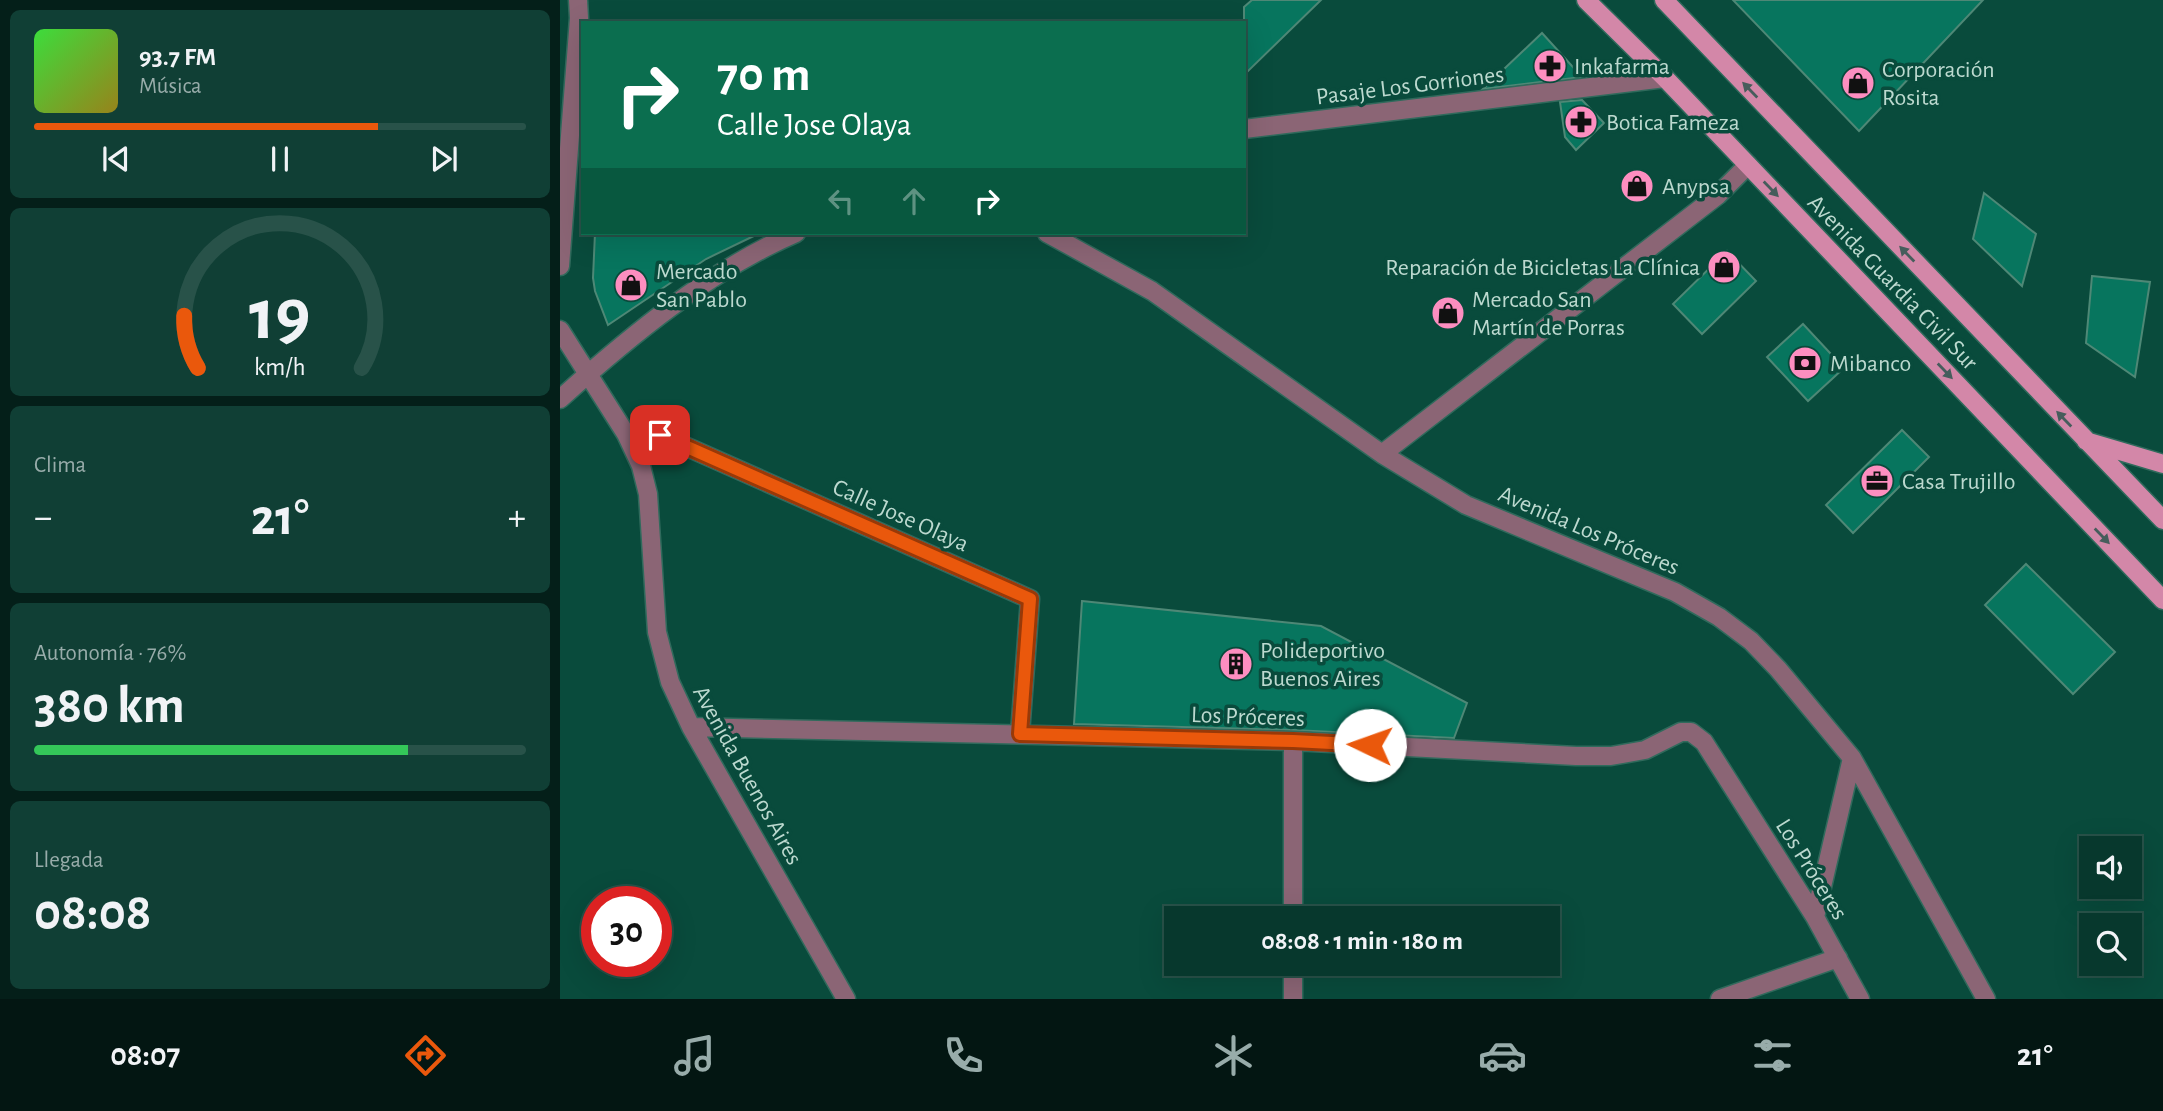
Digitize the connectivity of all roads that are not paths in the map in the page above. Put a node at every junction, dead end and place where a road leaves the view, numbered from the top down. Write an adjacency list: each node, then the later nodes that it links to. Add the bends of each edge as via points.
1 (578, 0): 9 (street)
2 (1586, 0): 4 (main road, Avenida Guardia Civil Sur)
3 (1664, 0): 14 (main road, Avenida Guardia Civil Sur, one-way to 3)
4 (1665, 78): 5 (street, Pasaje Los Gorriones); 6 (main road, Avenida Guardia Civil Sur)
5 (1246, 129)
6 (1748, 165): 15 (street, via 1717,195); 18 (main road, Avenida Guardia Civil Sur, one-way to 18)
7 (791, 235): 11 (street, via 699,286)
8 (1051, 235): 15 (street, Avenida Los Próceres, via 1153,291)
9 (560, 266)
10 (560, 330): 11 (street, Avenida Buenos Aires)
11 (589, 373): 12 (street); 13 (street, Avenida Buenos Aires)
12 (560, 399)
13 (626, 434): 19 (street, Avenida Buenos Aires, via 648,494 657,632 670,682); 20 (street, Calle Jose Olaya, via 660,435 1030,599)
14 (2085, 440): 16 (main road); 17 (main road, Avenida Guardia Civil Sur)
15 (1382, 454): 22 (street, Avenida Los Próceres, via 1466,505 1675,592 1719,617 1777,668)
16 (2163, 464)
17 (2163, 520)
18 (2163, 600)
19 (691, 727): 20 (street, Los Próceres); 27 (street, Avenida Buenos Aires)
20 (1020, 734): 21 (street, Los Próceres)
21 (1293, 741): 23 (street); 24 (street, Los Próceres, via 1611,756 1645,750 1681,732 1691,732 1704,741)
22 (1852, 758): 24 (street); 31 (street, Avenida Los Próceres)
23 (1293, 906)
24 (1815, 917): 25 (street, Los Próceres)
25 (1838, 958): 29 (street); 30 (street, Los Próceres)
26 (1293, 976): 28 (street)
27 (846, 999)
28 (1293, 999)
29 (1720, 999)
30 (1860, 999)
31 (1986, 999)

